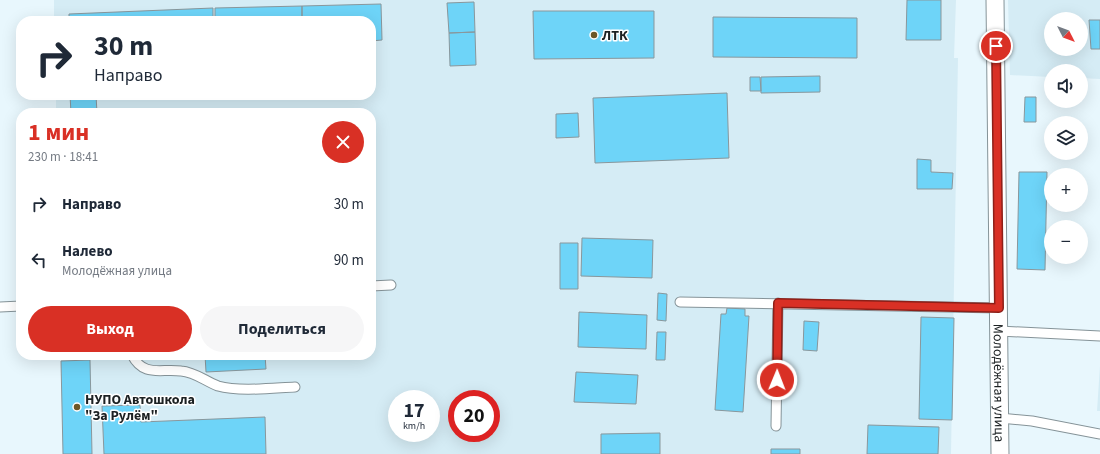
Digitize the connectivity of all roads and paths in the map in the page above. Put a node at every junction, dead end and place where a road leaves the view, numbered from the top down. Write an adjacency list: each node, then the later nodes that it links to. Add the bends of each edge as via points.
1 (995, 0): 8 (street, Молодёжная улица)
2 (391, 285): 3 (lane)
3 (376, 286)
4 (680, 302): 5 (lane)
5 (778, 303): 8 (lane); 14 (lane)
6 (16, 306): 7 (lane)
7 (0, 307)
8 (999, 308): 9 (street, Молодёжная улица)
9 (999, 331): 10 (lane); 13 (street, Молодёжная улица)
10 (1100, 336)
11 (136, 360): 12 (lane, via 141,367 150,371 180,370 218,386 238,389)
12 (295, 387)
13 (1000, 418): 15 (lane, via 1032,421); 16 (street, Молодёжная улица)
14 (776, 426)
15 (1100, 434)
16 (1000, 454)

